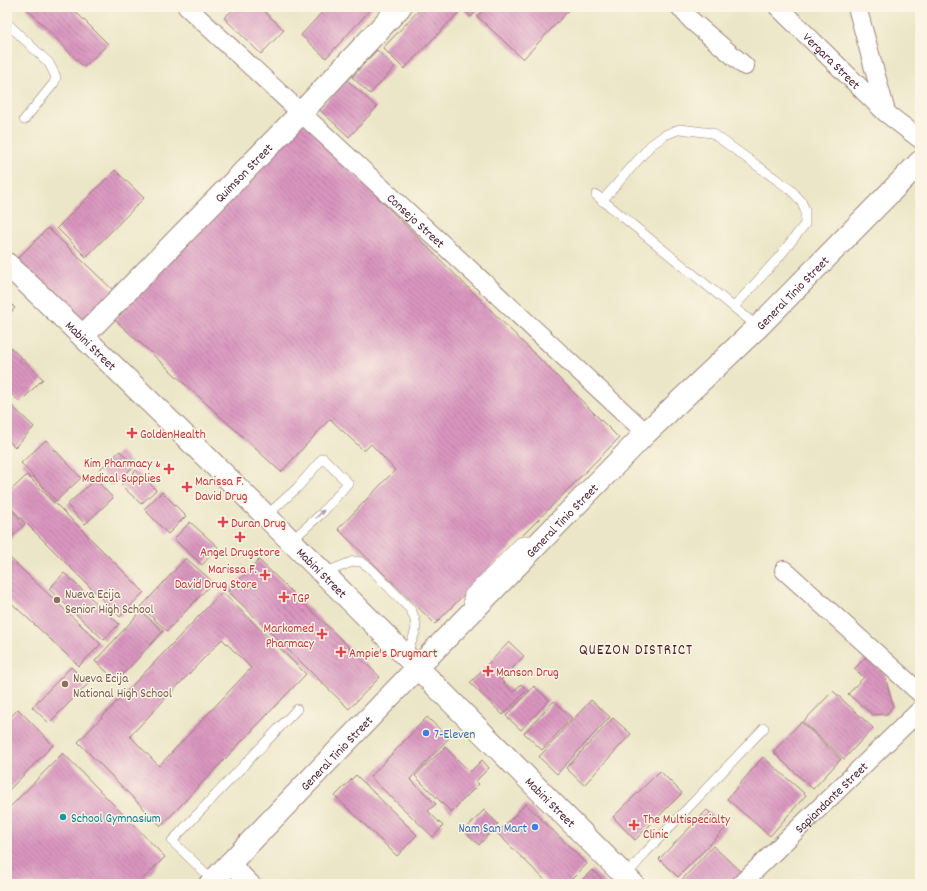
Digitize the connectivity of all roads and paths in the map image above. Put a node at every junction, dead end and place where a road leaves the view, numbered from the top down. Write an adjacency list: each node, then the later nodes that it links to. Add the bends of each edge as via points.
1 (188, 7): 8 (street, Consejo Street)
2 (400, 7): 8 (street, Quimson Street)
3 (680, 7): 7 (street, via 692,21)
4 (778, 7): 9 (street, Vergara Street)
5 (857, 7): 9 (street, Vergara Street)
6 (7, 23): 10 (lane, via 49,63 56,77)
7 (745, 66)
8 (301, 113): 16 (street, Quimson Street); 17 (street, Consejo Street)
9 (886, 113): 11 (street, Vergara Street)
10 (24, 120)
11 (920, 139)
12 (920, 162): 15 (street, General Tinio Street)
13 (7, 264): 16 (street, Mabini Street)
14 (734, 308): 14 (lane, via 599,198 651,144 665,134 680,129 712,133 791,190 805,210 804,224); 15 (lane)
15 (758, 327): 17 (street, General Tinio Street)
16 (83, 336): 18 (street, Mabini Street)
17 (646, 433): 22 (street, General Tinio Street, via 476,607)
18 (266, 516): 19 (street, Mabini Street); 19 (lane, one-way to 18, via 322,513 348,483 323,458 297,488)
19 (292, 540): 21 (street, Mabini Street)
20 (784, 570): 23 (street)
21 (324, 573): 22 (street, Mabini Street); 22 (lane, via 354,561 369,567 415,617 417,626)
22 (411, 662): 27 (street, General Tinio Street); 28 (street, Mabini Street)
23 (920, 693)
24 (296, 709): 29 (lane, via 172,841)
25 (920, 710): 31 (street, Sapiandante Street)
26 (764, 728): 28 (lane, via 646,852)
27 (230, 863): 29 (street, General Tinio Street); 30 (street)
28 (629, 880)
29 (212, 882)
30 (251, 884)
31 (741, 884)

